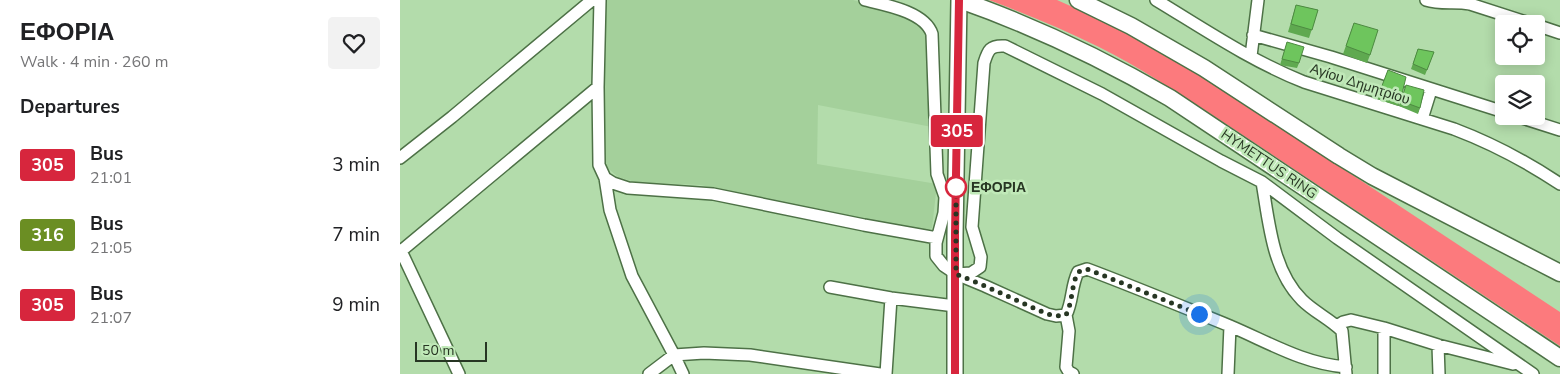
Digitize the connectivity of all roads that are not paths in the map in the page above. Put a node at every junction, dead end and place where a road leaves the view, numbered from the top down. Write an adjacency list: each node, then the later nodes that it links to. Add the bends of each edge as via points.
1 (592, 0): 20 (street)
2 (600, 0): 14 (street)
3 (865, 0): 24 (street, via 921,18 930,27 937,174 945,197)
4 (960, 0): 27 (main road); 37 (highway, HYMETTUS RING, via 1062,41 1170,98)
5 (1078, 0): 26 (highway, via 1204,68 1372,176)
6 (1156, 0): 13 (street, Αγίου Δημητρίου)
7 (1258, 0): 12 (street)
8 (1426, 0): 9 (street, via 1460,2)
9 (1504, 15)
10 (1545, 28): 11 (street)
11 (1560, 33)
12 (1254, 35): 13 (street); 15 (street)
13 (1251, 56): 17 (street, Αγίου Δημητρίου, via 1304,82)
14 (598, 87): 21 (street, via 599,165); 25 (street)
15 (1431, 90): 16 (street); 17 (street)
16 (1495, 109)
17 (1422, 119): 23 (street, Αγίου Δημητρίου, via 1487,142)
18 (1544, 125): 19 (street)
19 (1560, 130)
20 (400, 158)
21 (605, 178): 24 (street, via 628,188 713,194); 36 (street, via 610,210 632,276)
22 (1262, 182): 27 (street, via 1102,94 1016,51 997,46 991,48 984,63 972,227 981,257 980,267 971,273); 33 (street, via 1272,242 1282,270 1300,299); 38 (street)
23 (1560, 184)
24 (937, 238): 27 (street, via 936,256)
25 (400, 250): 40 (street)
26 (1560, 273)
27 (956, 274): 30 (main road); 31 (street, via 1047,314)
28 (830, 287): 29 (street)
29 (892, 298): 30 (street); 44 (street)
30 (955, 306): 45 (main road)
31 (1066, 315): 32 (street, via 1075,278 1078,272 1087,269); 46 (street, via 1069,331 1066,368)
32 (1230, 326): 39 (street, via 1313,362); 47 (street)
33 (1337, 326): 34 (street, via 1351,320); 39 (street, via 1342,331)
34 (1384, 328): 35 (street); 48 (street)
35 (1438, 345): 38 (street); 49 (street)
36 (674, 356): 41 (street); 42 (street); 43 (street, via 704,353 750,355)
37 (1560, 358)
38 (1522, 370): 50 (street)
39 (1346, 371)
40 (459, 374)
41 (649, 374)
42 (683, 374)
43 (880, 374)
44 (886, 374)
45 (954, 374)
46 (1073, 374)
47 (1228, 374)
48 (1384, 374)
49 (1439, 374)
50 (1533, 374)

